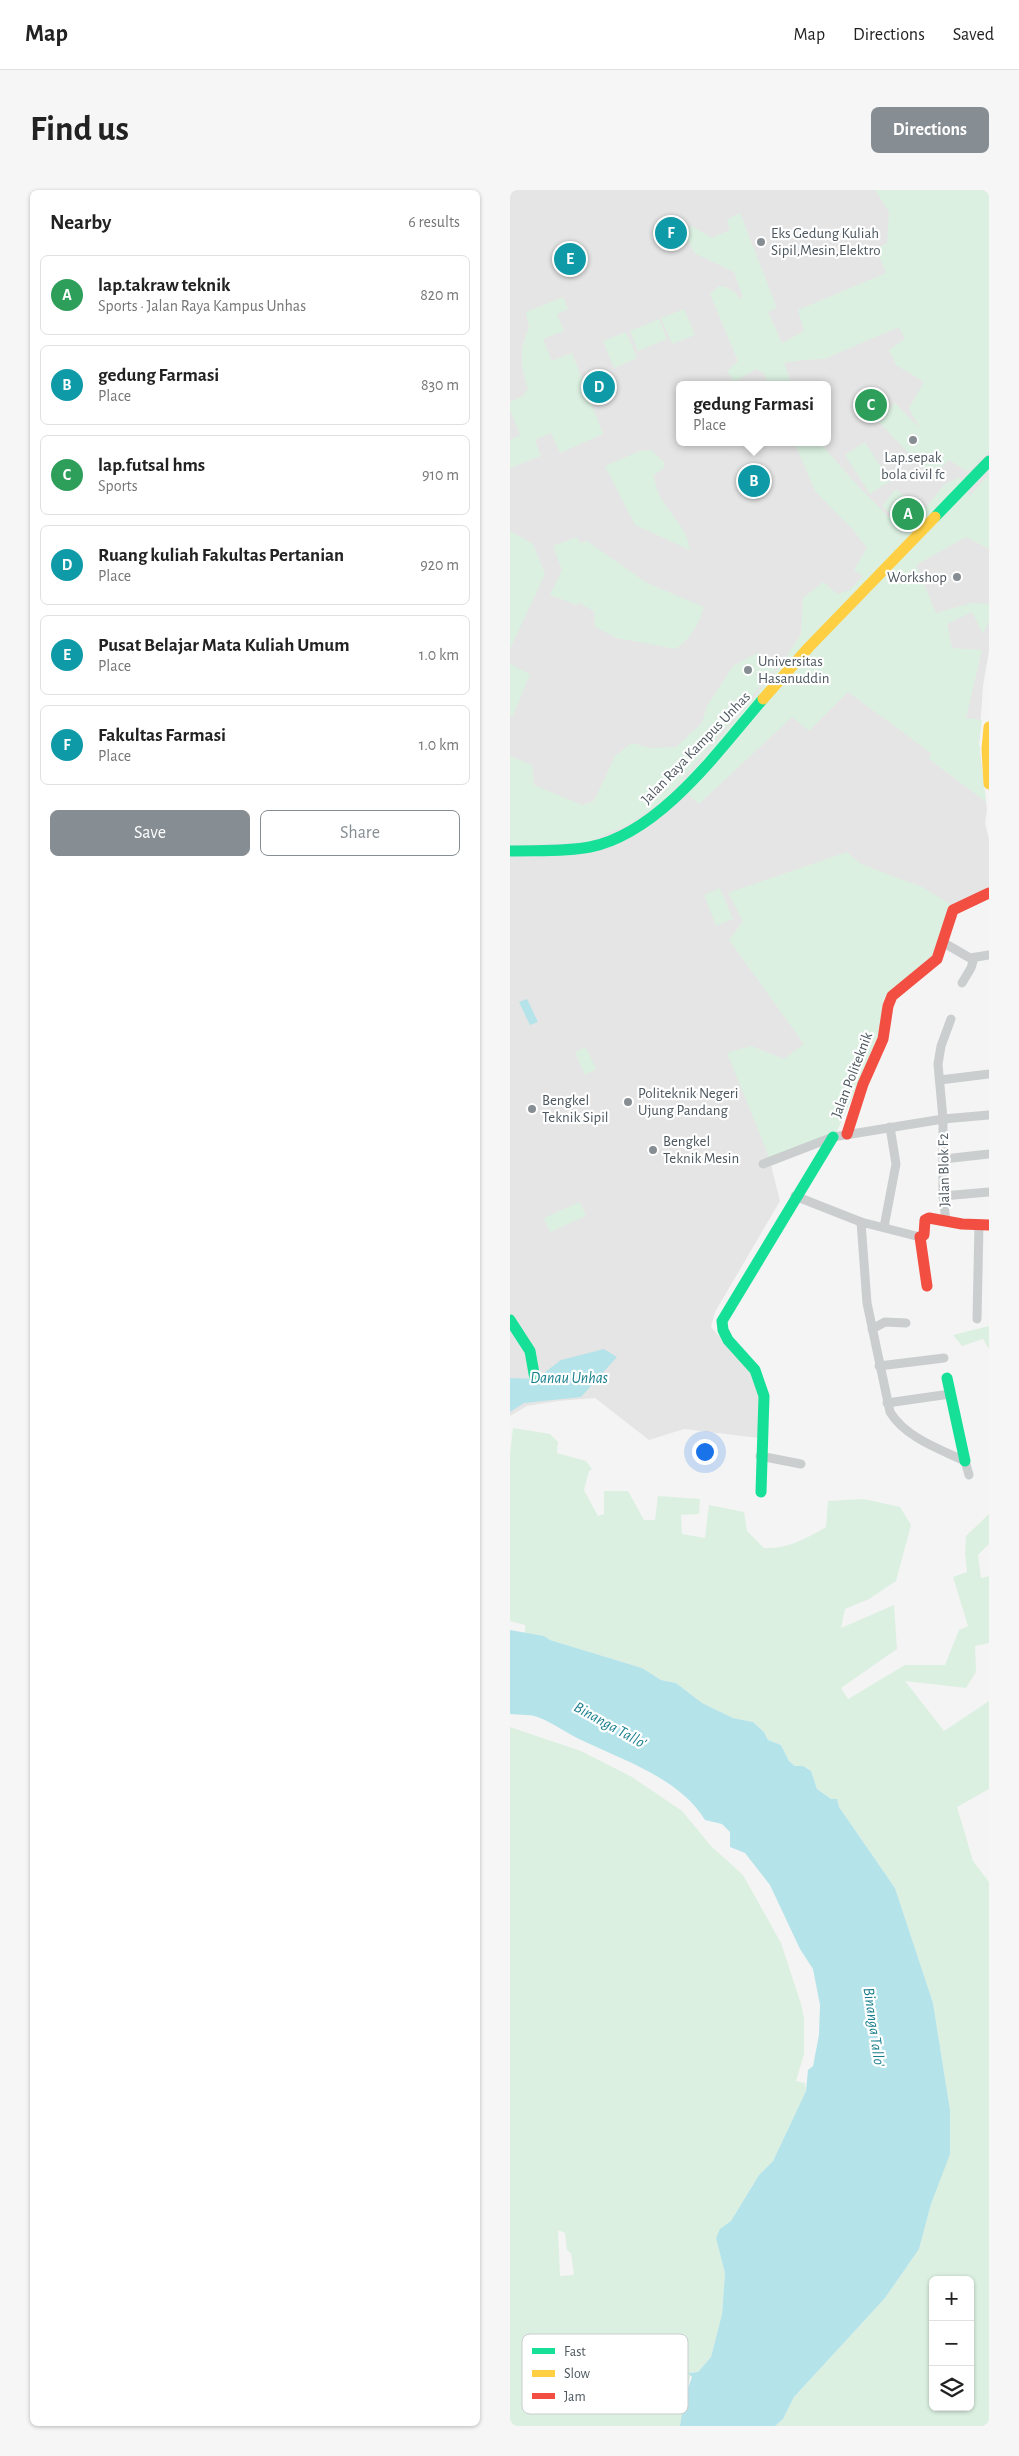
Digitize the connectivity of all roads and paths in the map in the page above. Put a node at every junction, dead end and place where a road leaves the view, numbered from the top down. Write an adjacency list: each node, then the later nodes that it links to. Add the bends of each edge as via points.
1 (988, 464): 4 (street, Jalan Raya Kampus Unhas, via 808,647 703,768 658,814 624,834 590,847)
2 (989, 727): 3 (street)
3 (989, 784)
4 (510, 851)
5 (989, 894): 6 (street, Jalan Politeknik, via 952,910)
6 (944, 943): 8 (street); 16 (street, Jalan Politeknik, via 937,959 892,996 883,1039 863,1084)
7 (989, 955): 8 (street)
8 (974, 958): 9 (street)
9 (962, 983)
10 (951, 1019): 12 (street, Jalan Blok F2, via 939,1052)
11 (989, 1074): 12 (street)
12 (940, 1080): 14 (street, Jalan Blok F2)
13 (989, 1115): 14 (street)
14 (943, 1118): 15 (street); 19 (street, Jalan Blok F2)
15 (890, 1126): 16 (street); 27 (street, via 896,1164)
16 (847, 1134): 17 (street)
17 (832, 1137): 20 (street); 22 (street)
18 (989, 1154): 19 (street)
19 (944, 1159): 23 (street, Jalan Blok F2)
20 (763, 1164)
21 (989, 1192): 23 (street)
22 (796, 1196): 25 (street); 40 (street, via 722,1321 728,1340 755,1370 764,1396)
23 (943, 1196): 24 (street, Jalan Blok F2)
24 (946, 1221): 26 (street); 28 (street, via 926,1219 924,1235)
25 (861, 1222): 27 (street); 33 (street)
26 (984, 1225): 30 (street)
27 (884, 1227): 28 (street)
28 (920, 1237): 29 (street)
29 (927, 1286)
30 (977, 1319)
31 (510, 1320): 37 (street, via 530,1351)
32 (906, 1323): 33 (street, via 886,1322)
33 (872, 1329): 35 (street)
34 (944, 1358): 35 (street)
35 (879, 1366): 39 (street)
36 (947, 1378): 38 (street)
37 (535, 1379)
38 (950, 1394): 39 (street); 41 (street)
39 (888, 1403): 41 (street, via 894,1419 903,1427 928,1444)
40 (760, 1456): 42 (street); 44 (street)
41 (965, 1460): 43 (street)
42 (801, 1464)
43 (969, 1475)
44 (761, 1492)

